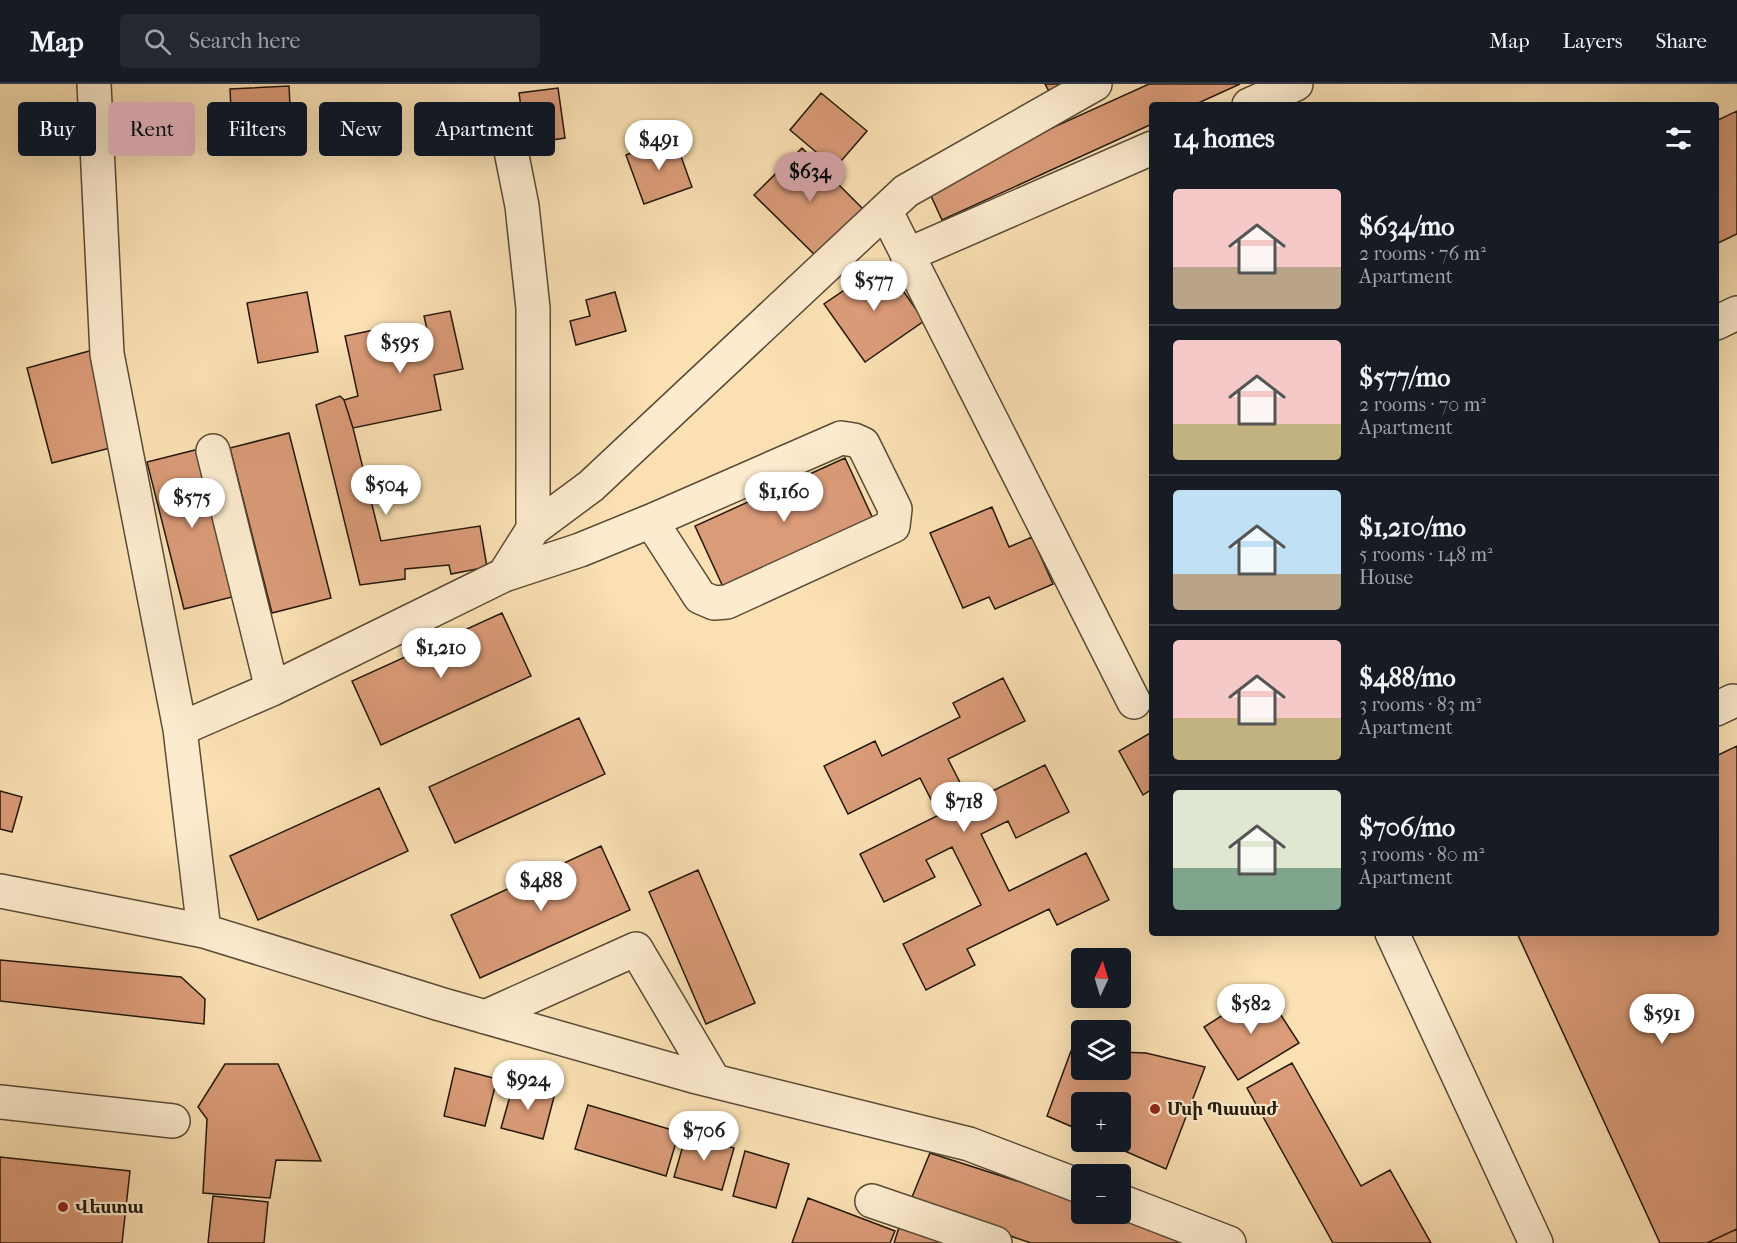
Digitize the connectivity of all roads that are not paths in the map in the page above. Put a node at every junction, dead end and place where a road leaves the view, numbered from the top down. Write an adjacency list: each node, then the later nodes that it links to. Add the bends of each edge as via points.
1 (93, 84): 17 (street, via 107,354)
2 (1095, 84): 7 (street, via 906,191)
3 (1296, 84): 4 (street)
4 (1256, 102)
5 (1149, 149): 8 (street)
6 (512, 156): 13 (street, via 522,206 533,308)
7 (886, 212): 8 (street); 13 (street, via 591,486)
8 (908, 255): 16 (street)
9 (1737, 313): 10 (street)
10 (1719, 322)
11 (213, 451): 15 (street)
12 (651, 521): 12 (street, via 841,438 863,444 895,509 893,526 720,603 700,597); 14 (street)
13 (533, 529): 14 (street)
14 (504, 575): 15 (street)
15 (272, 689): 17 (street)
16 (1134, 702)
17 (180, 729): 19 (street)
18 (0, 891): 19 (street)
19 (204, 931): 21 (street)
20 (1393, 936): 30 (street)
21 (484, 1017): 22 (street); 22 (street, via 636,948)
22 (714, 1081): 25 (street, via 969,1144)
23 (0, 1102): 24 (street)
24 (173, 1121)
25 (1071, 1182)
26 (872, 1201): 28 (street)
27 (1131, 1205): 29 (street)
28 (995, 1243)
29 (1229, 1243)
30 (1536, 1243)

